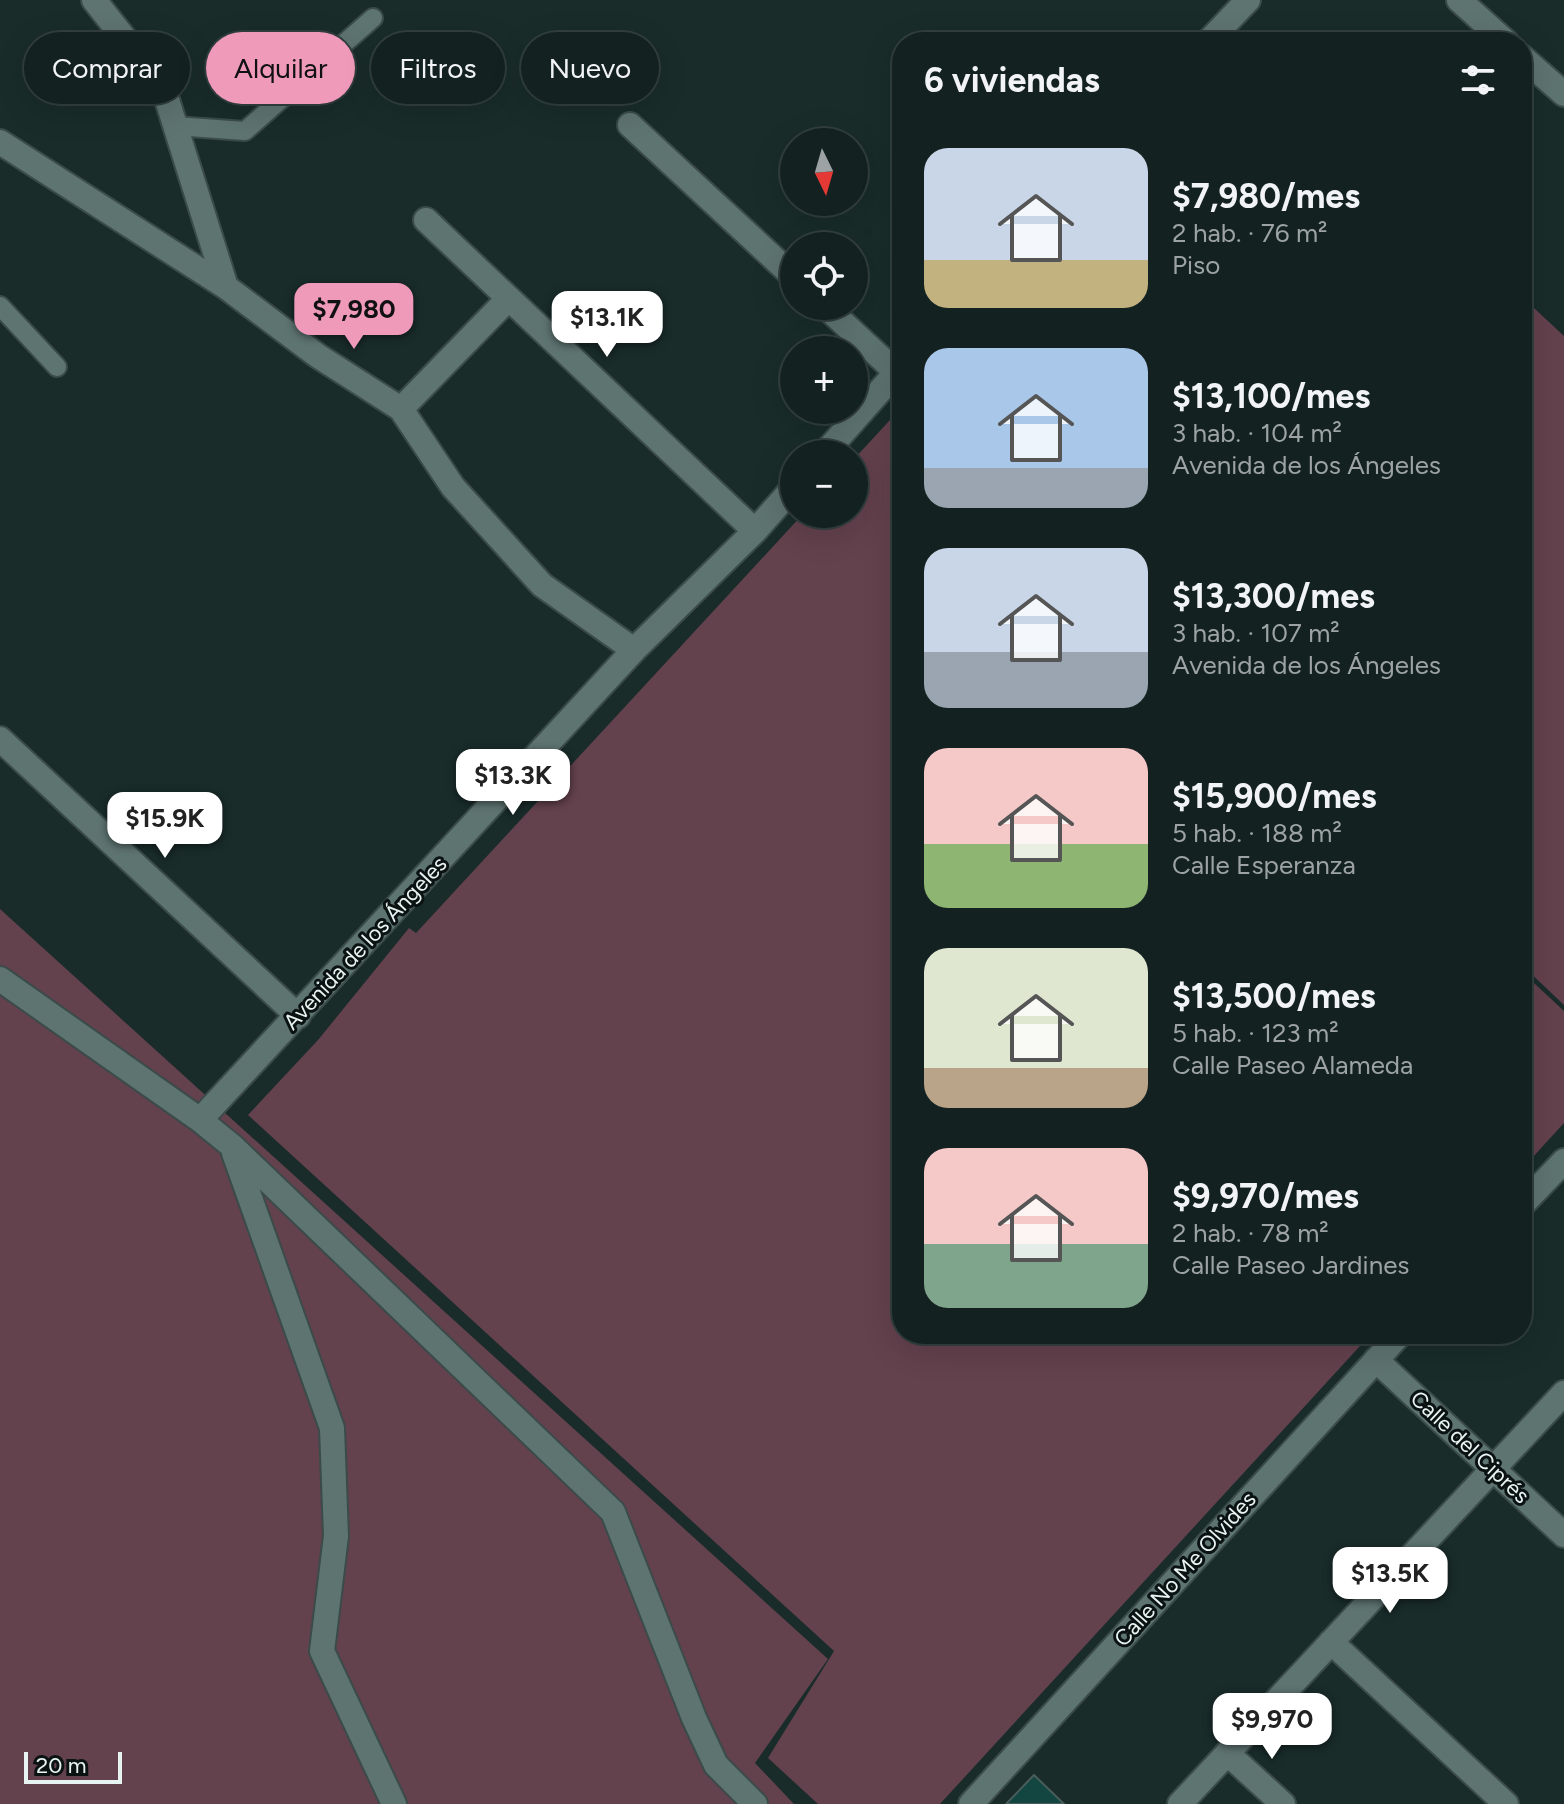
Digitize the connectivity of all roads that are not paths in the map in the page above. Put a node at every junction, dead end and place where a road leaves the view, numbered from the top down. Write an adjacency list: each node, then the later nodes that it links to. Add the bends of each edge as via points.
1 (94, 0): 10 (street, via 163,87)
2 (1248, 0): 5 (street)
3 (1459, 0): 6 (street)
4 (373, 18): 10 (lane, via 245,131)
5 (1218, 32)
6 (1495, 32)
7 (1532, 66): 8 (street)
8 (1564, 94)
9 (630, 125): 13 (street)
10 (175, 126): 14 (street)
11 (0, 142): 14 (street)
12 (426, 220): 15 (street)
13 (780, 264)
14 (226, 287): 21 (street)
15 (508, 299): 21 (street); 24 (street)
16 (0, 306): 19 (lane)
17 (841, 320): 18 (street)
18 (892, 363)
19 (57, 367)
20 (892, 377): 22 (street)
21 (401, 409): 25 (street, via 453,487 542,585)
22 (836, 440)
23 (780, 503): 24 (street, Avenida de los Ángeles)
24 (755, 531): 25 (street, Avenida de los Ángeles)
25 (634, 650): 28 (street, Avenida de los Ángeles)
26 (0, 739): 28 (street)
27 (0, 979): 29 (street)
28 (298, 1016): 29 (street, Avenida de los Ángeles)
29 (200, 1120): 30 (street)
30 (232, 1146): 40 (street, via 332,1428 336,1536 322,1651); 41 (street, via 613,1512 716,1765)
31 (1564, 1161): 32 (street)
32 (1532, 1195)
33 (1391, 1344): 34 (street, Calle No Me Olvides)
34 (1376, 1360): 36 (street, Calle del Ciprés); 42 (street, Calle No Me Olvides)
35 (1564, 1393): 36 (street)
36 (1493, 1469): 37 (street, Calle del Ciprés); 38 (street)
37 (1564, 1535)
38 (1331, 1642): 39 (street); 45 (street)
39 (1227, 1753): 43 (street); 44 (street)
40 (394, 1804)
41 (755, 1804)
42 (971, 1804)
43 (1180, 1804)
44 (1283, 1804)
45 (1506, 1804)

